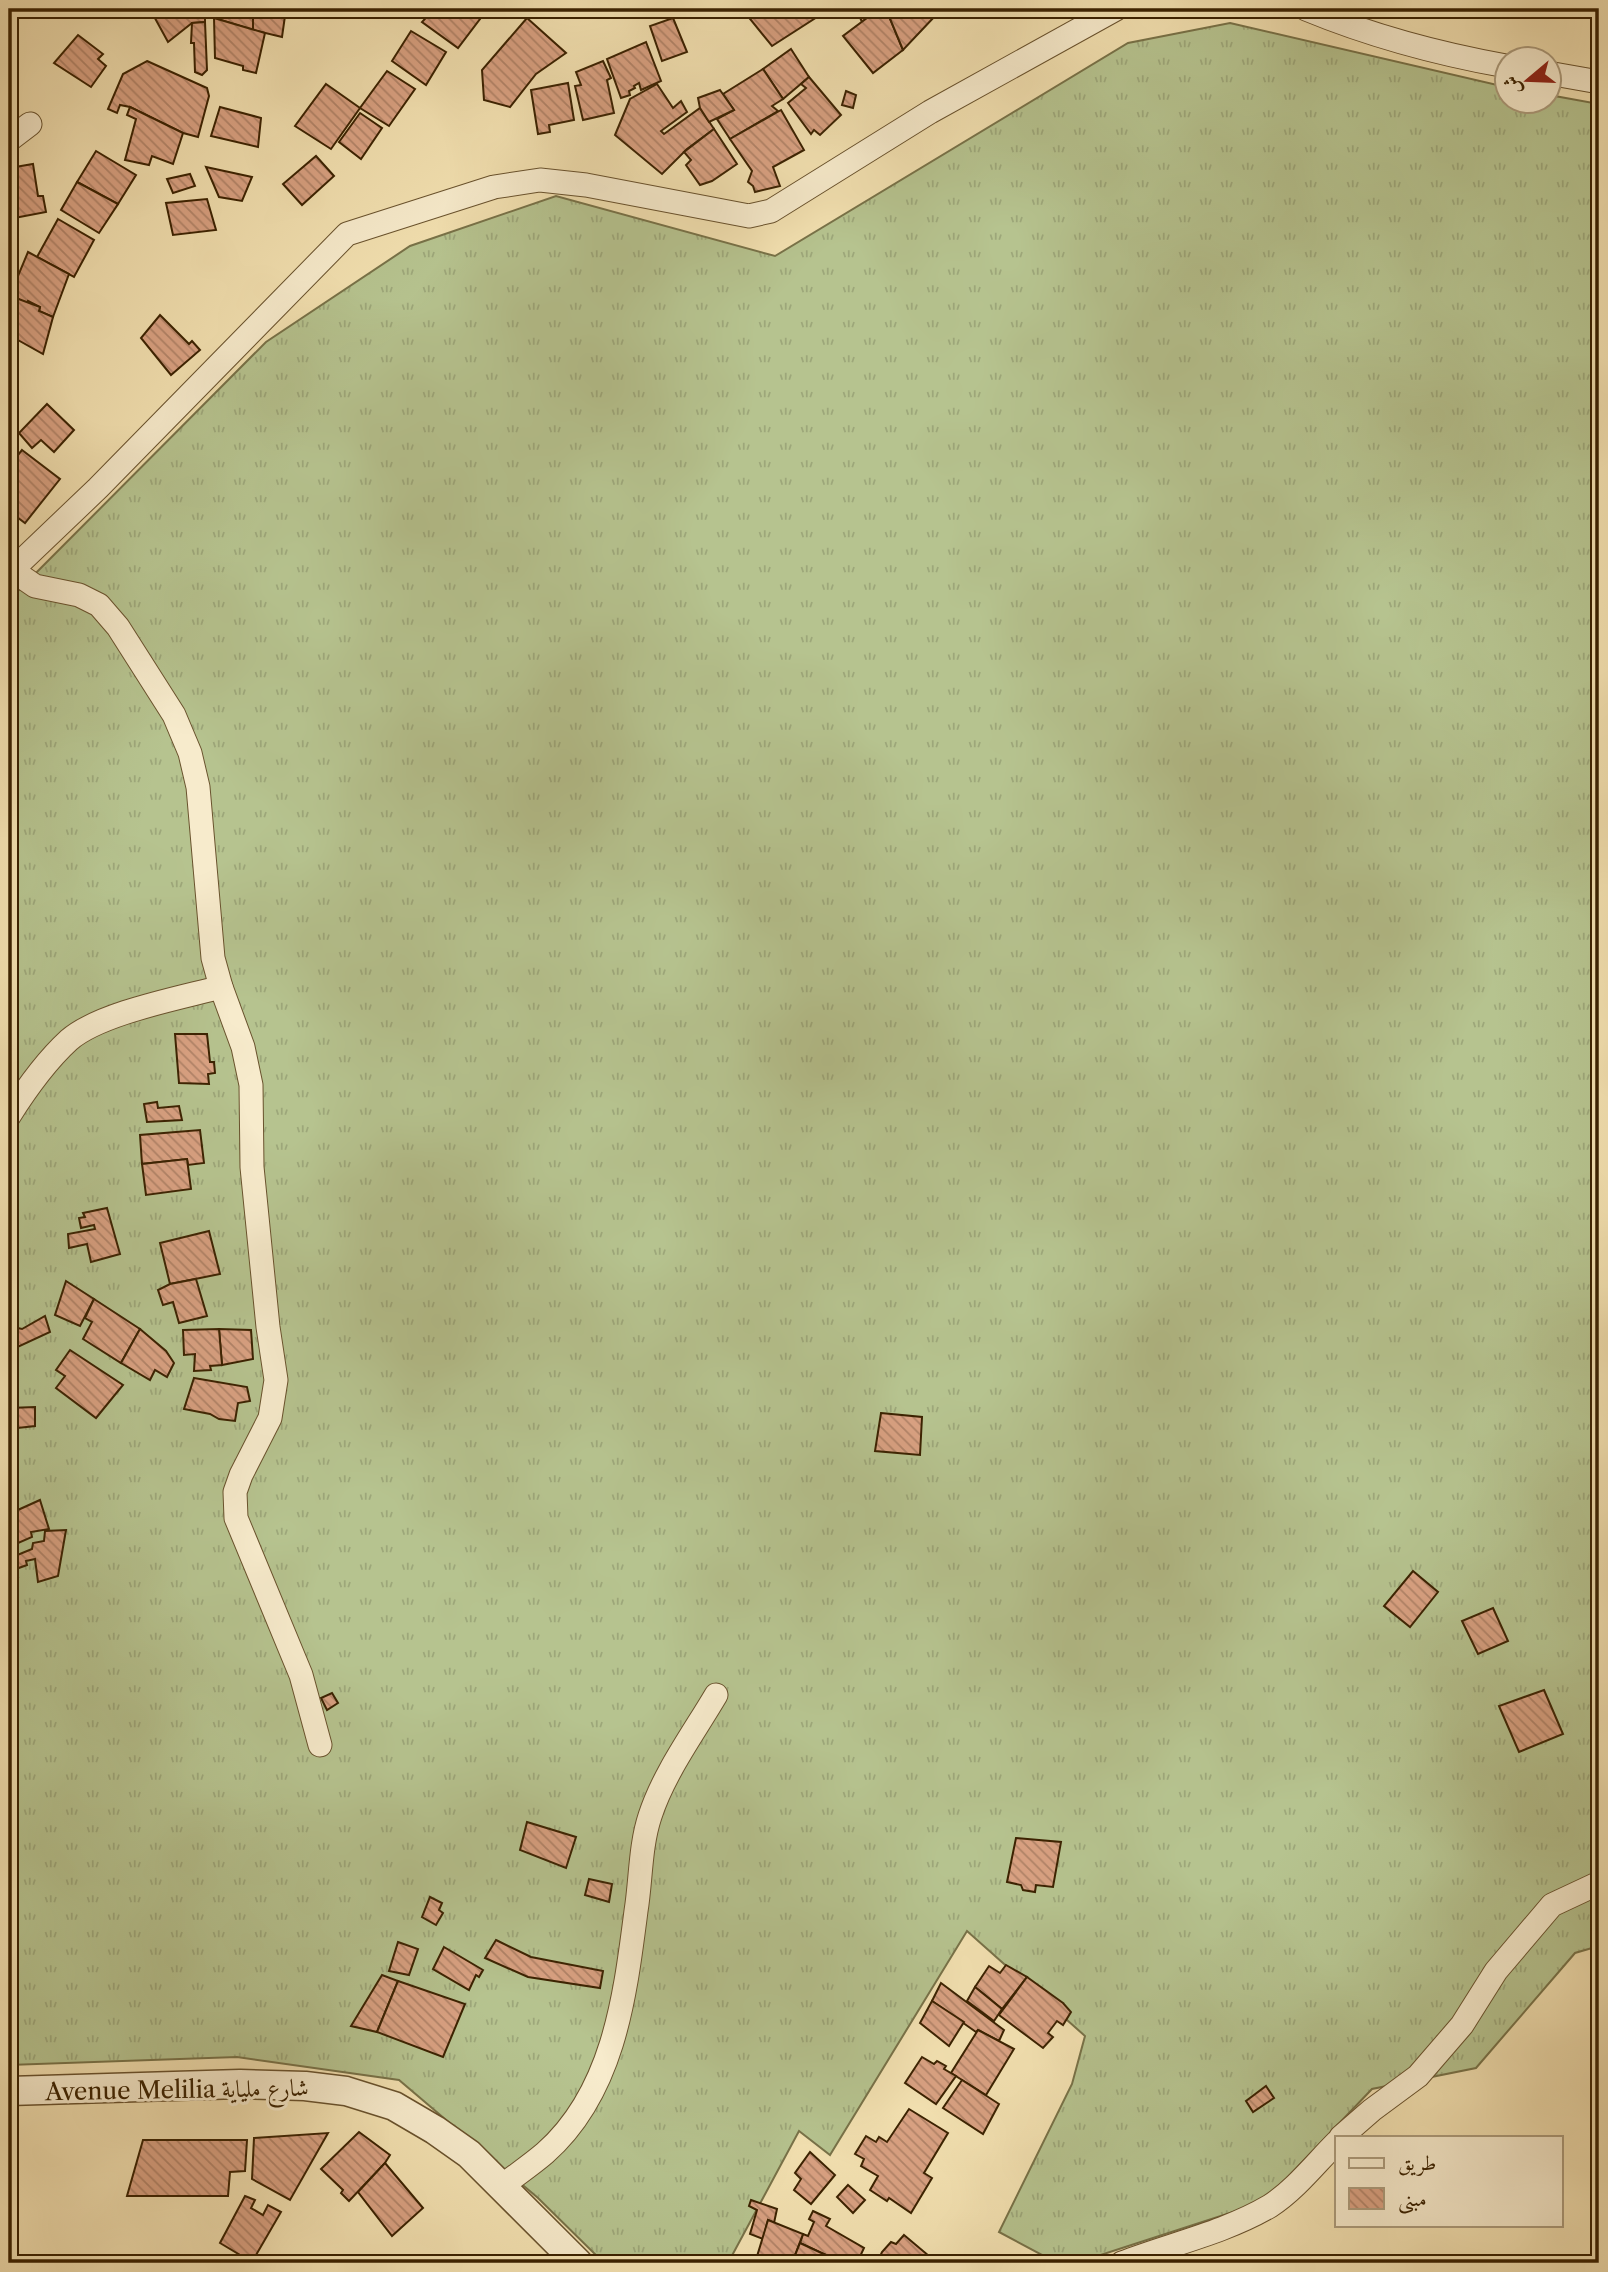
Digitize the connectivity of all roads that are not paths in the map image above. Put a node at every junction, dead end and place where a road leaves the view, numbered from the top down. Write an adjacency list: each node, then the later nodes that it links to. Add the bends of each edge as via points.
1 (1116, 9): 8 (street, via 930,111 771,211 748,216 540,180 494,187 347,234 127,459)
2 (1306, 9): 3 (street, via 1427,48)
3 (1492, 63)
4 (1562, 75): 5 (street)
5 (1599, 82)
6 (30, 124): 7 (street)
7 (9, 141)
8 (10, 571): 9 (street, via 35,586 79,595 99,606 118,627 174,715 198,787 208,928)
9 (221, 988): 10 (street, via 137,1009 71,1038); 12 (street, via 243,1047 251,1085 253,1167 275,1380 270,1418 235,1492 236,1518 301,1675)
10 (9, 1116)
11 (716, 1695): 17 (street, via 667,1778 649,1819 625,1995 614,2041 593,2091 546,2152)
12 (320, 1745)
13 (1599, 1883): 15 (street, via 1552,1905 1418,2076)
14 (9, 2091): 17 (street, Avenue Melilia شارع ملياية, via 240,2084 346,2091 394,2106 435,2130)
15 (1342, 2136)
16 (1335, 2144): 19 (street, via 1272,2204 1235,2224)
17 (502, 2186): 18 (street, Avenue Melilia شارع ملياية)
18 (578, 2263)
19 (1122, 2263)

